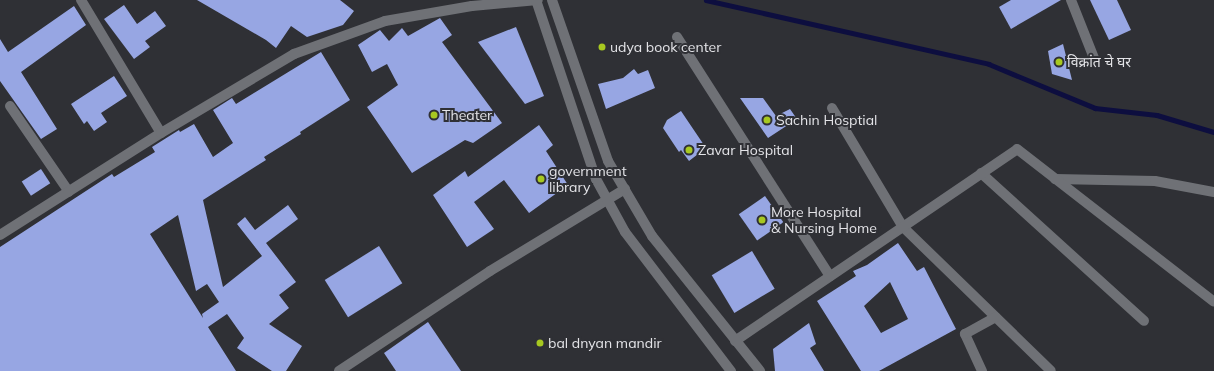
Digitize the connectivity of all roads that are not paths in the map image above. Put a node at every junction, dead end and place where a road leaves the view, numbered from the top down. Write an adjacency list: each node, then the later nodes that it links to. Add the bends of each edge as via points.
1 (81, 0): 9 (street)
2 (537, 0): 9 (street, via 472,6 385,21 294,54); 15 (street, via 596,179)
3 (552, 0): 12 (street, via 608,161)
4 (1071, 0): 6 (street)
5 (677, 37): 18 (street)
6 (1094, 58)
7 (10, 106): 13 (street)
8 (832, 108): 16 (street)
9 (161, 133): 13 (street)
10 (981, 173): 11 (street, via 1017,149); 16 (street); 21 (street)
11 (1055, 179): 14 (street, via 1155,181); 19 (street)
12 (625, 189): 15 (street); 22 (street, via 652,236)
13 (69, 192): 17 (street)
14 (1214, 192)
15 (607, 200): 23 (street, via 490,271); 24 (street, via 625,232)
16 (903, 226): 18 (street); 20 (street)
17 (0, 235)
18 (830, 276): 22 (street)
19 (1214, 302)
20 (996, 317): 26 (street, via 965,334); 27 (street)
21 (1144, 321)
22 (735, 341): 25 (street)
23 (339, 371)
24 (731, 371)
25 (760, 371)
26 (982, 371)
27 (1050, 371)

